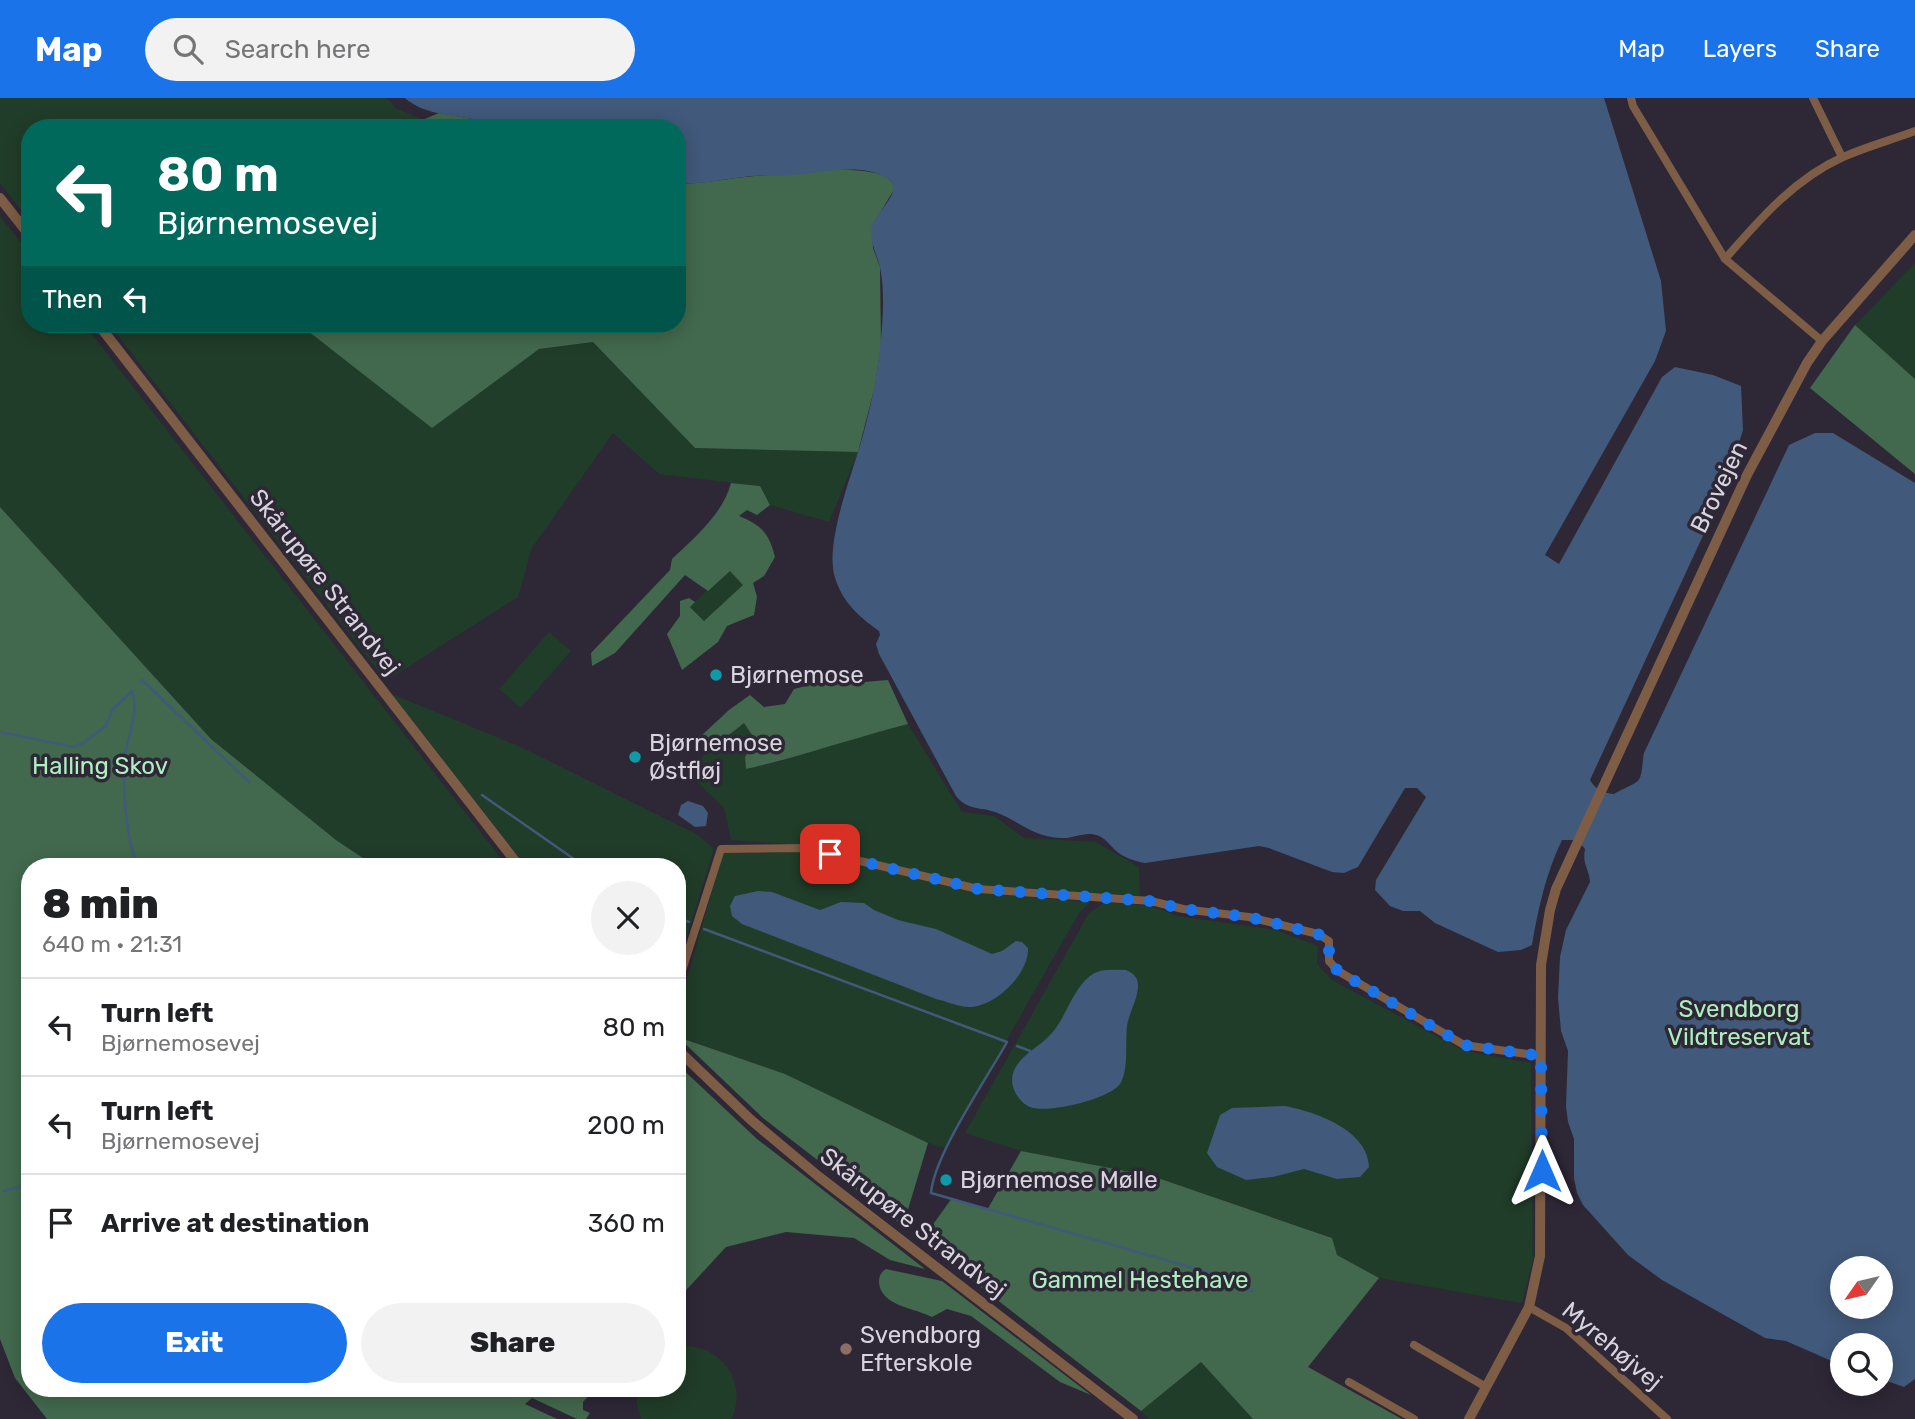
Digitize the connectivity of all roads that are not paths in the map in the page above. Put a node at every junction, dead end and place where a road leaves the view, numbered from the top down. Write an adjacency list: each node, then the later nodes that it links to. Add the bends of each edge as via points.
1 (1631, 98): 8 (street)
2 (1813, 98): 4 (street)
3 (1915, 131): 4 (street)
4 (1842, 157): 8 (street, via 1774,204)
5 (0, 198): 6 (street)
6 (21, 225)
7 (1915, 235): 10 (street, Brovejen)
8 (1725, 259): 10 (street)
9 (105, 333): 11 (street, Skårupøre Strandvej)
10 (1822, 341): 13 (street, Brovejen, via 1747,475 1553,899 1541,965)
11 (513, 858)
12 (686, 958): 13 (street, via 721,849 805,848 978,889 1151,901 1318,934 1329,942 1329,961 1338,971 1464,1045)
13 (1541, 1056): 15 (street, Brovejen, via 1542,1231)
14 (686, 1058): 19 (street, Skårupøre Strandvej, via 818,1176)
15 (1529, 1307): 18 (street, Brovejen); 22 (street, Myrehøjvej, via 1566,1328)
16 (1414, 1345): 18 (street)
17 (1349, 1382): 20 (street)
18 (1486, 1387): 21 (street, Brovejen)
19 (1133, 1419)
20 (1414, 1419)
21 (1469, 1419)
22 (1667, 1419)

